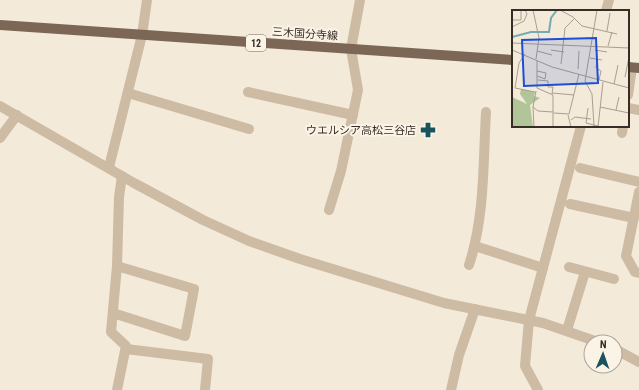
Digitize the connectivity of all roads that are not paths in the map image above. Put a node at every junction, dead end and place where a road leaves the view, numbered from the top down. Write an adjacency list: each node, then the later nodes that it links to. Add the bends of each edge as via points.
1 (147, 0): 6 (street)
2 (360, 0): 7 (street)
3 (609, 0): 4 (street)
4 (606, 10)
5 (0, 25): 6 (main road, 三木国分寺線 / 12)
6 (142, 35): 7 (main road, 三木国分寺線 / 12); 12 (street)
7 (350, 49): 8 (main road, 三木国分寺線 / 12); 18 (street, via 358,90)
8 (512, 60)
9 (633, 68): 10 (street)
10 (629, 90)
11 (248, 92): 18 (street)
12 (128, 93): 20 (street); 22 (street)
13 (0, 106): 17 (street)
14 (629, 108): 15 (street)
15 (639, 110)
16 (486, 112): 30 (street, via 481,211)
17 (16, 115): 21 (street); 22 (street)
18 (353, 115): 28 (street, via 341,171)
19 (581, 127): 34 (street)
20 (249, 129)
21 (0, 138)
22 (109, 168): 24 (street)
23 (580, 168): 25 (street)
24 (122, 176): 32 (street); 38 (street, via 203,220 249,241 444,303)
25 (639, 182)
26 (639, 192): 29 (street)
27 (570, 204): 29 (street)
28 (329, 210)
29 (634, 218): 36 (street, via 626,256 635,272)
30 (475, 246): 31 (street); 34 (street)
31 (469, 265)
32 (117, 266): 39 (street); 39 (street, via 194,289 185,336)
33 (569, 267): 35 (street)
34 (543, 268): 40 (street)
35 (585, 272): 37 (street); 41 (street)
36 (639, 273)
37 (614, 280)
38 (475, 309): 40 (street); 48 (street, via 459,355)
39 (113, 313): 43 (street, via 111,332)
40 (528, 320): 41 (street); 49 (street, via 525,366)
41 (567, 330): 42 (street)
42 (583, 336)
43 (126, 348): 46 (street); 47 (street, via 208,359)
44 (623, 353): 45 (street)
45 (639, 362)
46 (117, 390)
47 (206, 390)
48 (451, 390)
49 (538, 390)

